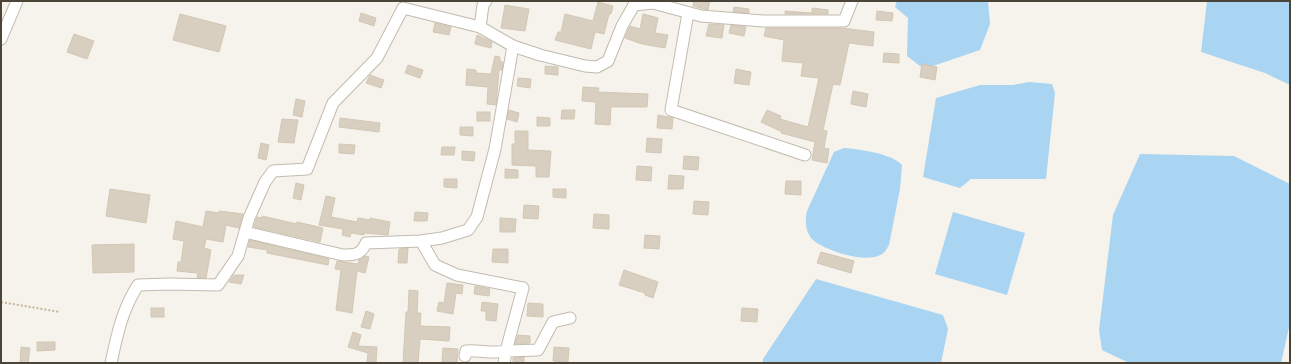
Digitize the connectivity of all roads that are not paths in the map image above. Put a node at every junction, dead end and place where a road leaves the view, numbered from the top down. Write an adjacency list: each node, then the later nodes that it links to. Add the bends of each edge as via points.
1 (17, 1): 6 (street)
2 (486, 1): 5 (street, via 483,5)
3 (852, 1): 4 (street, via 844,21 763,21)
4 (688, 13): 7 (street, via 653,3 634,5 622,26 608,61 597,67); 8 (street, via 671,110)
5 (480, 27): 7 (street); 9 (street, via 403,8 377,58 333,104 307,169 273,172 265,182)
6 (1, 39)
7 (513, 46): 10 (street, via 499,131 477,217 468,230)
8 (805, 155)
9 (245, 232): 10 (street, via 343,255 356,255 364,249 366,243); 14 (street, via 238,256 218,286 138,286 120,322)
10 (421, 241): 12 (street, via 435,265 457,275 523,288)
11 (570, 318): 12 (street, via 553,322 538,350)
12 (506, 351): 13 (street, via 495,354 466,351); 15 (street)
13 (465, 356)
14 (111, 363)
15 (504, 363)

